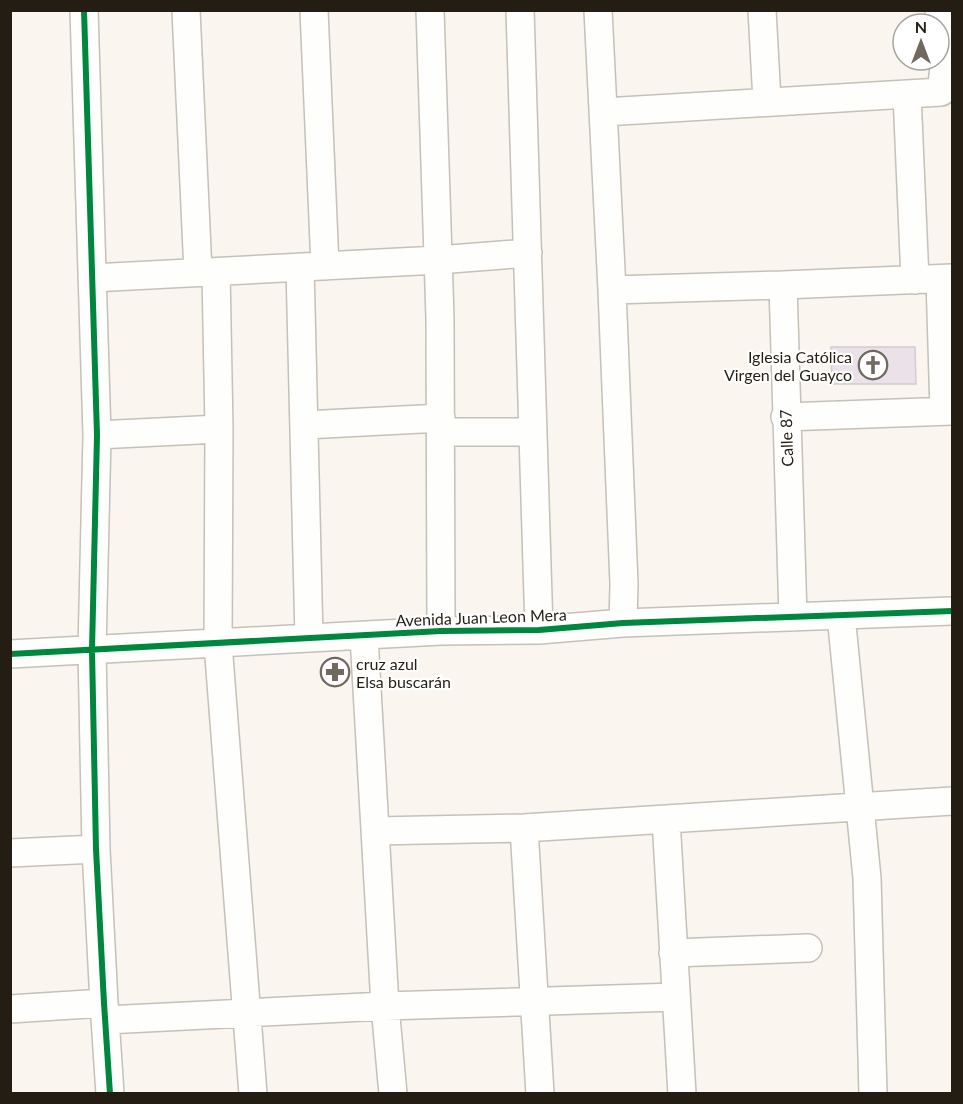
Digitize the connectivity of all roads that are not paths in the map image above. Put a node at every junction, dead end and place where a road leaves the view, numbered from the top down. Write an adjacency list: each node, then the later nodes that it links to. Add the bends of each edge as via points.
1 (84, 10): 17 (street)
2 (186, 10): 16 (street)
3 (314, 10): 15 (street)
4 (430, 10): 14 (street)
5 (520, 10): 13 (street)
6 (598, 10): 12 (street)
7 (762, 10): 11 (street)
8 (939, 10): 9 (street)
9 (947, 92): 10 (street)
10 (906, 94): 11 (street); 18 (street)
11 (767, 101): 12 (street)
12 (604, 111): 20 (street)
13 (528, 253): 14 (street); 26 (street)
14 (438, 260): 15 (street); 24 (street)
15 (312, 266): 16 (street); 23 (street)
16 (207, 272): 17 (street); 25 (street)
17 (92, 278): 27 (street)
18 (936, 279): 19 (street); 21 (street)
19 (783, 285): 20 (street); 22 (street, Calle 87)
20 (612, 290): 31 (street)
21 (948, 411): 22 (street)
22 (785, 417): 30 (street, Calle 87)
23 (305, 425): 24 (street); 35 (street)
24 (441, 425): 26 (street); 33 (street)
25 (219, 429): 27 (street); 36 (street)
26 (533, 432): 32 (street)
27 (97, 435): 37 (street)
28 (952, 611): 29 (street, Avenida Juan Leon Mera)
29 (841, 615): 30 (street, Avenida Juan Leon Mera); 40 (street)
30 (793, 617): 31 (street, Avenida Juan Leon Mera)
31 (623, 623): 32 (street, Avenida Juan Leon Mera)
32 (539, 630): 33 (street, Avenida Juan Leon Mera)
33 (441, 632): 34 (street, Avenida Juan Leon Mera)
34 (364, 636): 35 (street, Avenida Juan Leon Mera); 43 (street)
35 (309, 638): 36 (street, Avenida Juan Leon Mera)
36 (218, 644): 37 (street, Avenida Juan Leon Mera); 53 (street)
37 (92, 650): 38 (street, Avenida Juan Leon Mera); 44 (street)
38 (10, 654)
39 (952, 801): 40 (street)
40 (859, 806): 41 (street); 59 (street, via 867,878)
41 (666, 819): 42 (street); 47 (street)
42 (524, 828): 43 (street); 49 (street)
43 (376, 831): 50 (street)
44 (96, 849): 45 (street); 52 (street)
45 (10, 853)
46 (807, 948): 47 (street)
47 (673, 953): 48 (street)
48 (676, 997): 49 (street); 58 (street)
49 (535, 1002): 50 (street); 57 (street)
50 (385, 1006): 53 (street); 56 (street)
51 (10, 1009): 52 (street)
52 (104, 1012): 53 (street); 54 (street)
53 (247, 1013): 55 (street)
54 (110, 1094)
55 (253, 1094)
56 (393, 1094)
57 (540, 1094)
58 (682, 1094)
59 (873, 1094)

